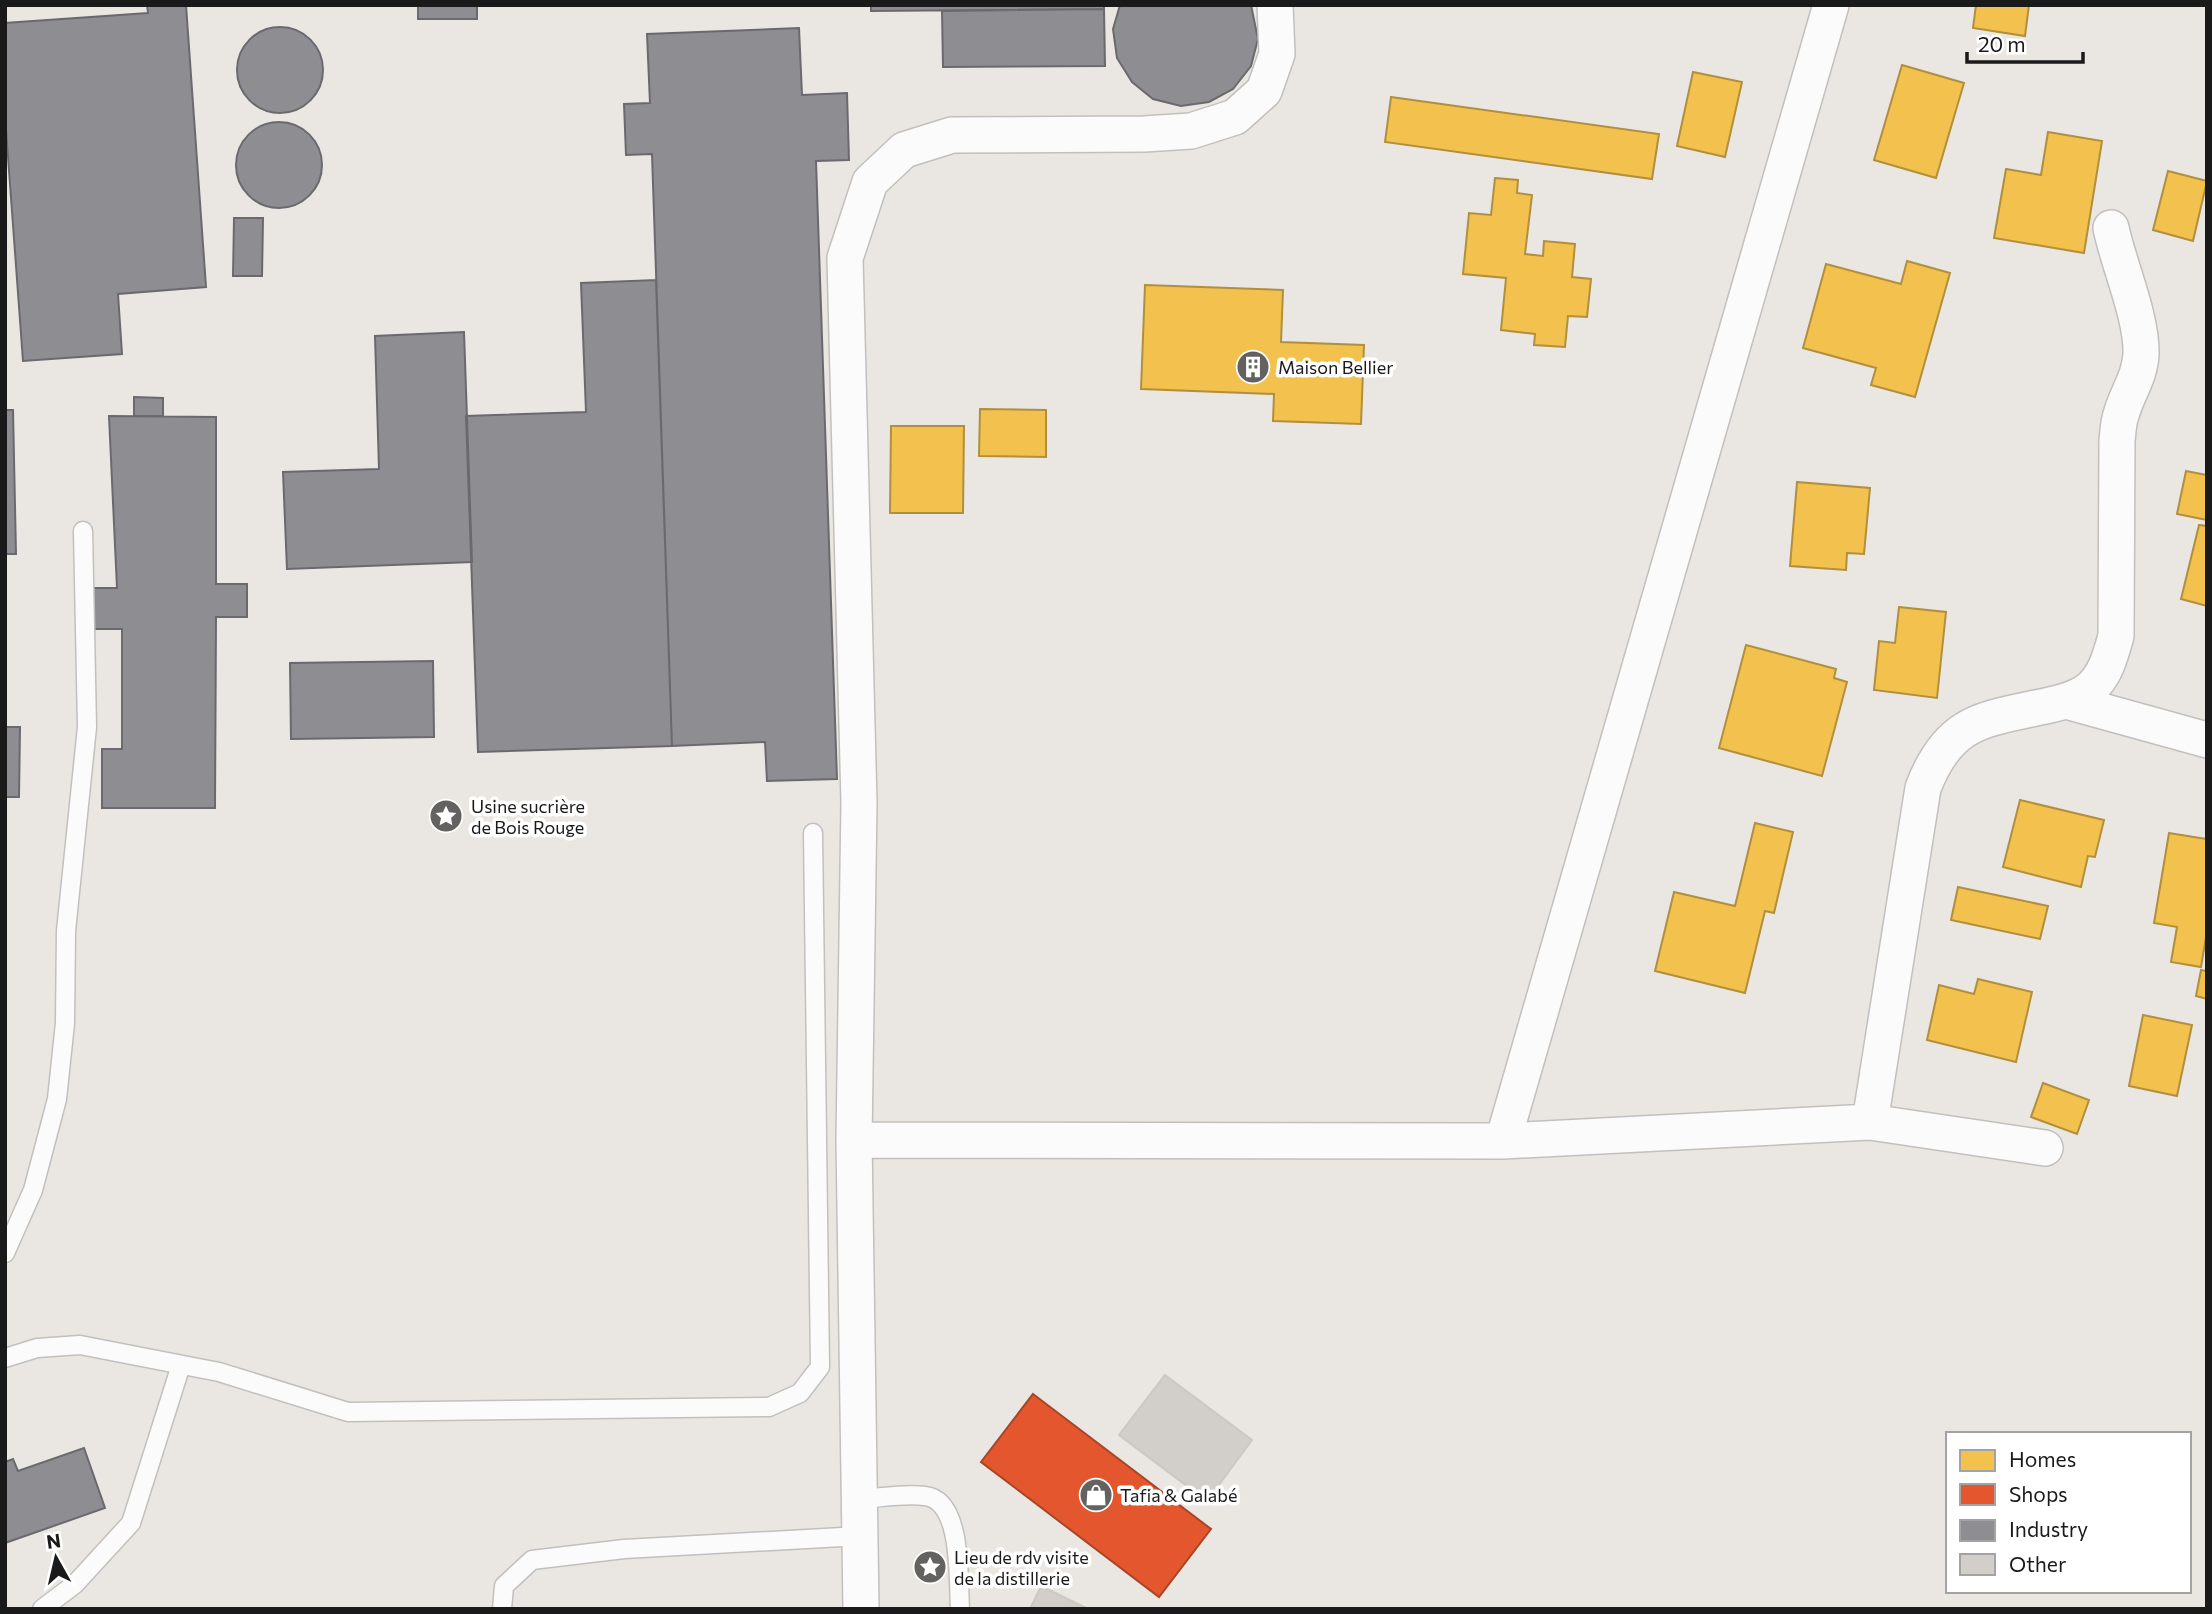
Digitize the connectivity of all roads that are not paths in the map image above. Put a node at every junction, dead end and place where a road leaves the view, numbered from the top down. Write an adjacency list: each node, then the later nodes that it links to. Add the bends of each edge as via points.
1 (1275, 5): 9 (street, via 1277,54 1264,91 1235,117 1191,131 952,135 904,150 870,182 853,227 845,258 859,803)
2 (1831, 5): 10 (street)
3 (2111, 228): 5 (street, via 2139,327 2141,354 2117,441 2116,636 2108,663 2093,687)
4 (83, 531): 12 (lane, via 87,727 66,931 57,1099 33,1190)
5 (2066, 701): 6 (street); 8 (street, via 1975,723 1952,737 1933,762 1923,788)
6 (2207, 740)
7 (813, 833): 14 (lane, via 820,1367 800,1393 769,1407 348,1412 219,1372)
8 (1870, 1122): 10 (street); 11 (street)
9 (854, 1140): 10 (street); 15 (street)
10 (1503, 1141)
11 (2045, 1149)
12 (5, 1253)
13 (5, 1357): 14 (lane, via 37,1348 80,1345)
14 (181, 1365): 18 (lane, via 131,1523 75,1584)
15 (859, 1499): 16 (street); 20 (lane, via 928,1496 945,1505 953,1525)
16 (860, 1536): 17 (street); 19 (lane, via 624,1549 532,1560 504,1586)
17 (854, 1608)
18 (42, 1609)
19 (502, 1609)
20 (960, 1609)

